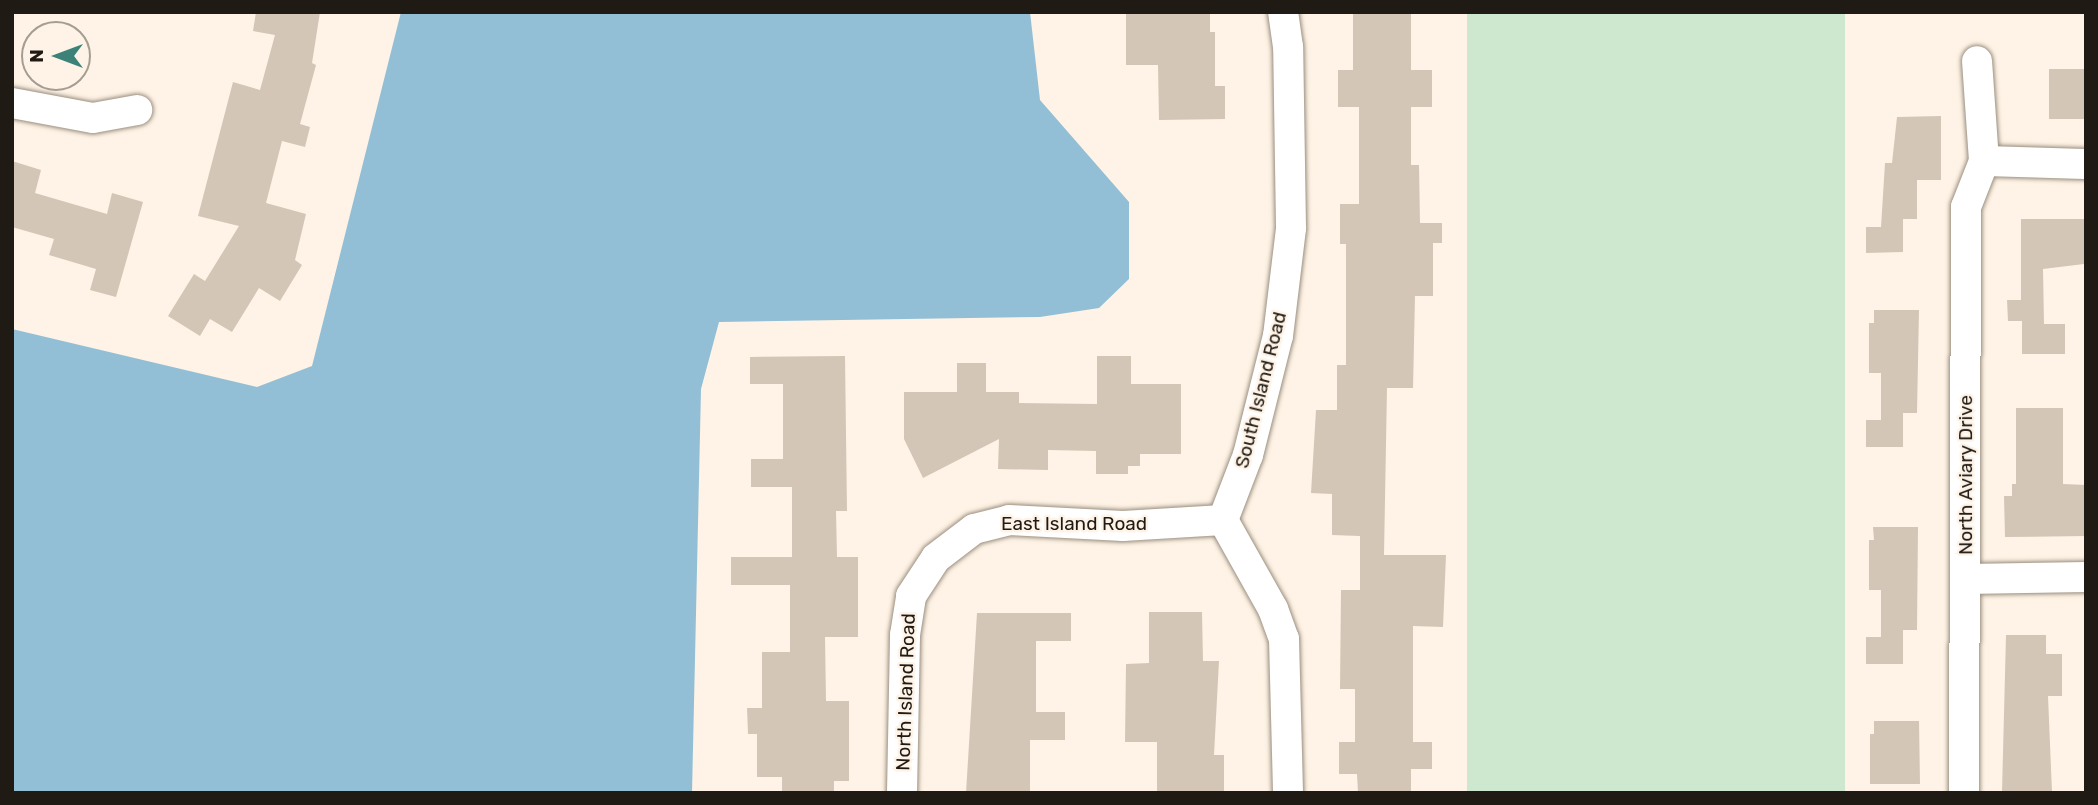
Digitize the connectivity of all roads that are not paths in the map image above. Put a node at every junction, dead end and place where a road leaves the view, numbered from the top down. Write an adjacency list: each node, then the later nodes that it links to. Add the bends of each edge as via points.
1 (1283, 12): 7 (street, South Island Road, via 1288,47 1291,228 1278,337 1248,455)
2 (1977, 61): 5 (street)
3 (12, 103): 4 (street, via 93,118)
4 (137, 110)
5 (1984, 161): 6 (street); 10 (street, North Aviary Drive, via 1966,207)
6 (2086, 164)
7 (1223, 520): 8 (street, East Island Road, via 1123,526 1009,520 974,529); 12 (street, via 1273,609 1284,639)
8 (936, 558): 11 (street, North Island Road, via 911,596 905,635)
9 (2086, 578): 10 (street)
10 (1966, 579): 13 (street, North Aviary Drive)
11 (902, 793)
12 (1288, 793)
13 (1964, 793)

